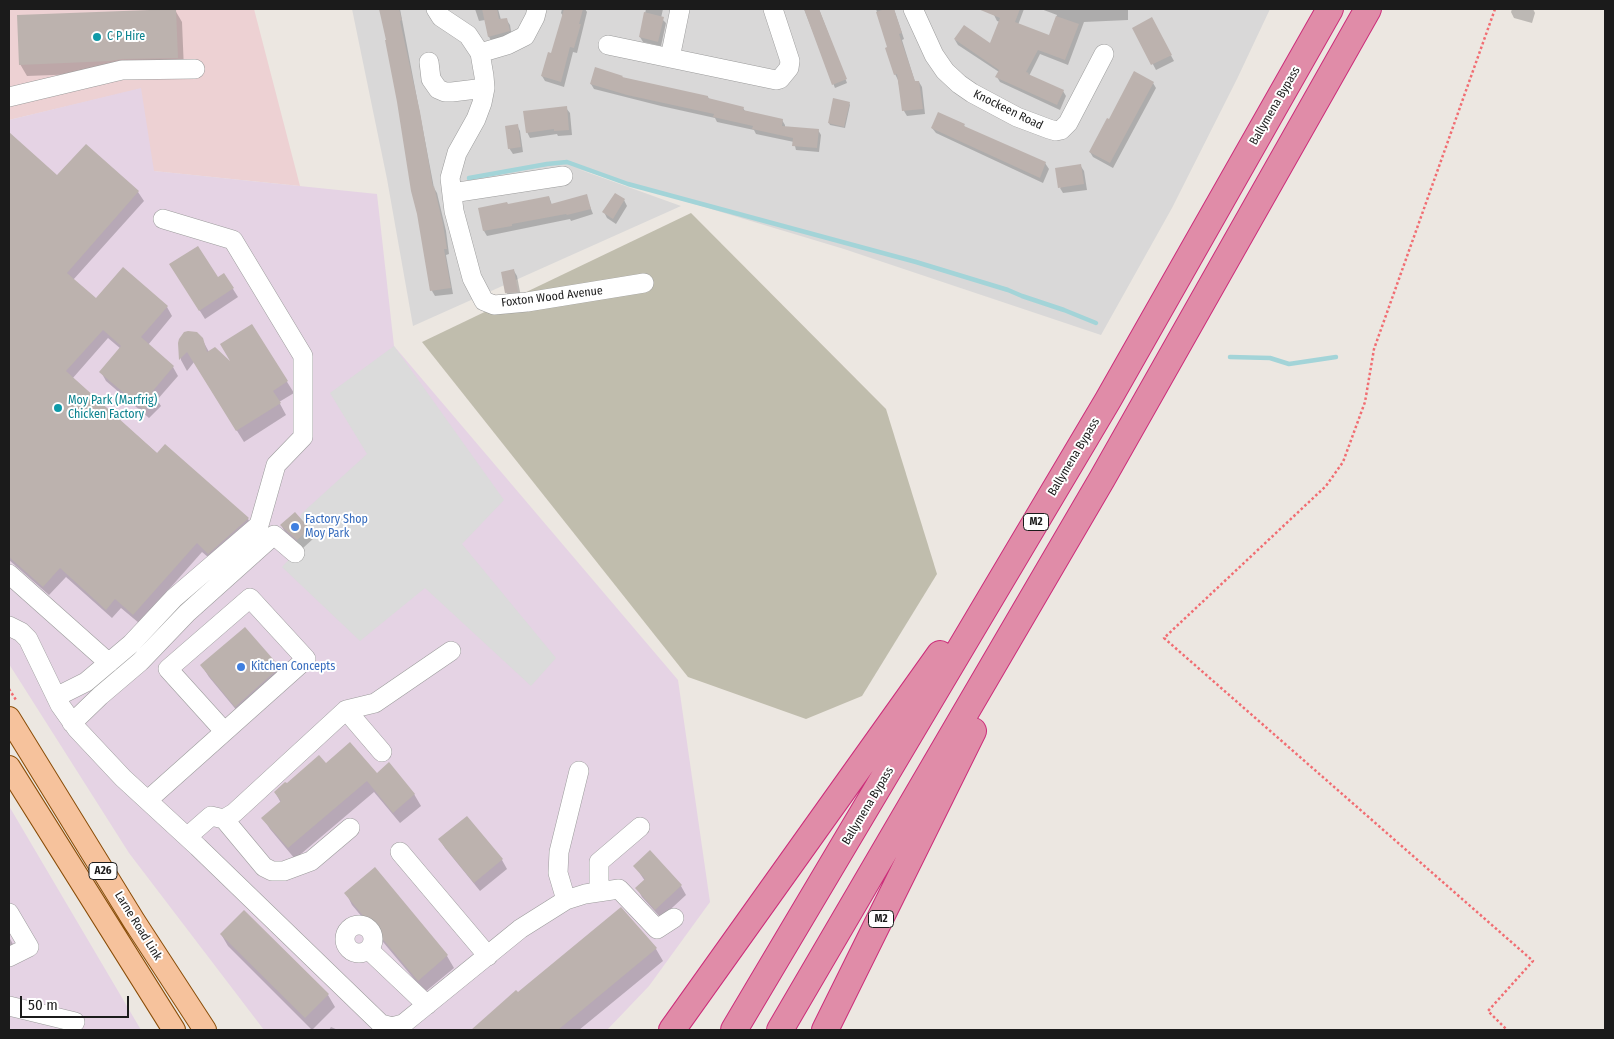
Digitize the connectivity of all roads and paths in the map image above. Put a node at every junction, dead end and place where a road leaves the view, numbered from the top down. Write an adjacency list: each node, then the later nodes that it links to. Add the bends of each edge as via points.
1 (436, 9): 10 (street, Foxton Wood Avenue, via 468,35)
2 (537, 9): 10 (street, via 525,36)
3 (680, 9): 12 (street)
4 (773, 9): 12 (street, via 790,61 789,68 780,79)
5 (913, 9): 11 (street, Knockeen Road, via 934,55 959,84 1017,117 1056,131 1068,123)
6 (1330, 9): 22 (highway, Ballymena Bypass / M2)
7 (1368, 9): 21 (highway, M2)
8 (1495, 9): 58 (path, via 1374,349 1365,402 1343,462 1326,486 1164,638 1533,961 1488,1011)
9 (608, 45): 12 (street)
10 (480, 53): 15 (street, Foxton Wood Avenue)
11 (1104, 54)
12 (670, 58)
13 (429, 62): 15 (street, via 432,79 438,89 452,92)
14 (195, 69): 16 (street, via 122,70)
15 (485, 88): 18 (street, Foxton Wood Avenue, via 476,119 457,153 450,178)
16 (9, 97)
17 (563, 176): 18 (street)
18 (452, 193): 20 (street, Foxton Wood Avenue, via 472,278 484,300 494,305)
19 (163, 219): 27 (street, via 233,240 303,356 303,437 276,465 259,525 174,598)
20 (644, 283)
21 (1210, 289): 56 (highway, M2); 57 (highway, M2, via 964,748)
22 (1108, 400): 54 (highway, M2, via 998,576); 55 (highway, Ballymena Bypass / M2)
23 (295, 553): 31 (street, via 274,535)
24 (9, 574): 27 (street)
25 (9, 626): 28 (street, via 28,639)
26 (451, 651): 29 (street, via 375,703)
27 (109, 663): 28 (street, via 86,682)
28 (56, 697): 31 (street)
29 (346, 710): 33 (street); 37 (street)
30 (9, 718): 53 (main road, Larne Road Link / A26)
31 (72, 723): 36 (street)
32 (224, 731): 32 (street, via 306,659 250,598 168,669); 36 (street)
33 (382, 752)
34 (9, 767): 52 (main road, Larne Road Link / A26)
35 (579, 771): 43 (street, via 559,852 558,873)
36 (148, 800): 40 (street)
37 (224, 819): 39 (street, via 264,867 272,871 284,871 311,861); 40 (street, via 212,816)
38 (640, 827): 42 (street, via 599,862)
39 (350, 828)
40 (187, 837): 49 (street, via 381,1024 392,1027 403,1024)
41 (400, 852): 47 (street)
42 (599, 891): 43 (street); 45 (street, via 619,889 657,929)
43 (566, 900): 47 (street)
44 (9, 913): 48 (street, via 30,947)
45 (674, 918)
46 (369, 950): 49 (street)
47 (488, 956): 49 (street)
48 (9, 957)
49 (427, 1005)
50 (9, 1006): 51 (street)
51 (75, 1022)
52 (174, 1030)
53 (205, 1030)
54 (672, 1030)
55 (734, 1030)
56 (780, 1030)
57 (826, 1030)
58 (1507, 1030)

